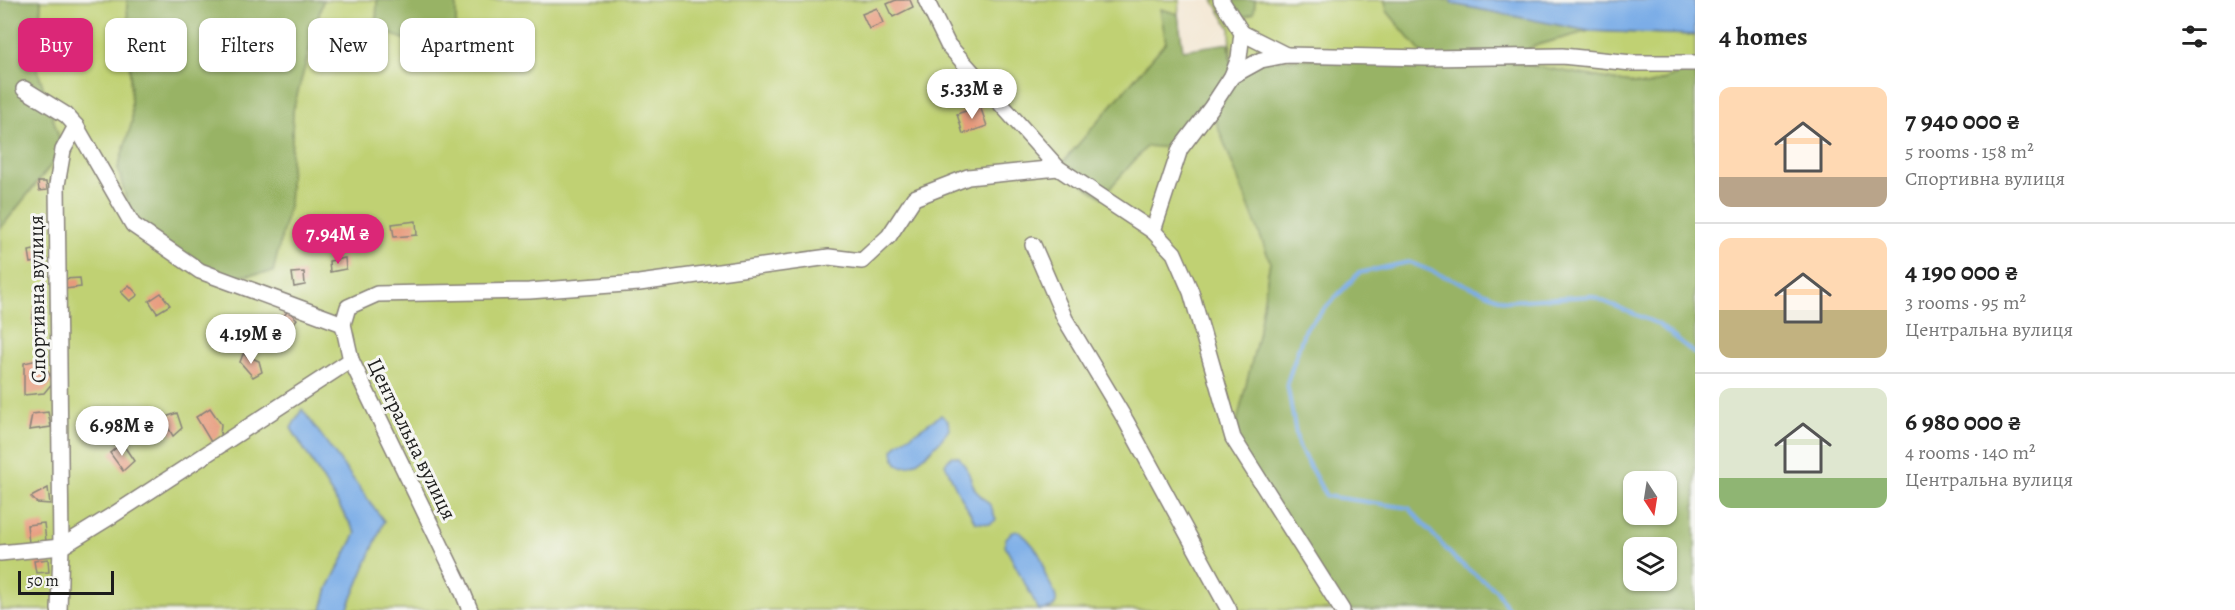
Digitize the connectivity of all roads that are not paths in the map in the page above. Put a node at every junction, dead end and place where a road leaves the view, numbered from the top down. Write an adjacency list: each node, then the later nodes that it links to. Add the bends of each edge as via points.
1 (926, 0): 9 (street, via 948,45)
2 (1221, 0): 3 (street)
3 (1242, 33): 4 (street); 6 (street)
4 (1286, 55): 5 (street, via 1562,56 1632,63); 6 (street, via 1261,60)
5 (1695, 63)
6 (1232, 76): 10 (street, via 1180,149)
7 (24, 89): 8 (street, via 66,115)
8 (76, 126): 12 (street, via 133,225 200,271); 14 (street, Спортивна вулиця, via 63,150 57,186)
9 (1058, 168): 10 (street); 12 (street, via 968,177 914,198 889,236 862,261 829,257 639,283 529,291 377,294 348,307)
10 (1153, 231): 19 (street, via 1174,253 1191,292 1233,438)
11 (1033, 245): 18 (street, via 1065,319 1126,421)
12 (343, 324): 13 (street)
13 (351, 360): 14 (street, Центральна вулиця); 17 (street, Центральна вулиця)
14 (61, 547): 15 (street, Центральна вулиця); 16 (street, Спортивна вулиця)
15 (0, 553)
16 (59, 610)
17 (470, 610)
18 (1229, 610)
19 (1342, 610)

